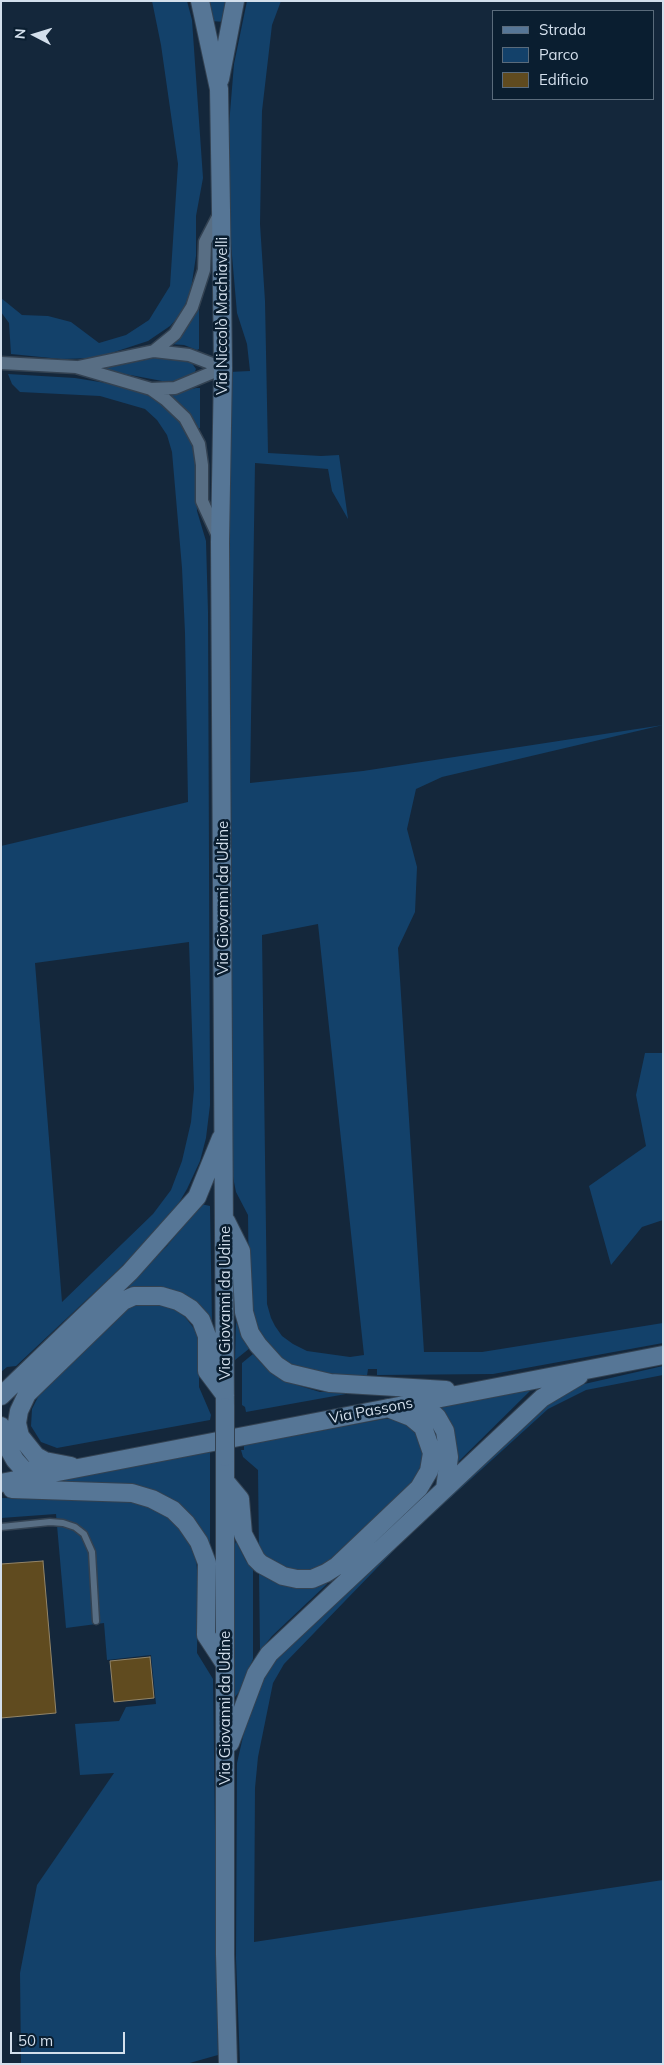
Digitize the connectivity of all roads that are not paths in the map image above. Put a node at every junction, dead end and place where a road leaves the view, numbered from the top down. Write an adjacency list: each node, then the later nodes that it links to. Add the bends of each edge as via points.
1 (200, 1): 3 (street, Via Niccolò Machiavelli)
2 (235, 1): 3 (street, Via Niccolò Machiavelli)
3 (218, 89): 4 (street, Via Niccolò Machiavelli)
4 (221, 210): 5 (street, via 205,242 204,270 192,307 175,334); 8 (street, Via Niccolò Machiavelli)
5 (154, 351): 7 (street); 8 (street, via 189,355)
6 (1, 363): 7 (street)
7 (76, 367): 9 (street)
8 (223, 368): 9 (street, via 175,388); 10 (street, Via Niccolò Machiavelli)
9 (151, 389): 10 (street, via 180,413 199,444 202,501)
10 (220, 542): 11 (street, Via Giovanni da Udine)
11 (224, 1130): 12 (street, Via Giovanni da Udine); 16 (street, via 197,1197 130,1272)
12 (224, 1219): 15 (street, via 242,1251 244,1312 250,1333 276,1365 288,1373 330,1383); 17 (street, Via Giovanni da Udine)
13 (663, 1355): 14 (street, Via Passons)
14 (590, 1370): 15 (street, Via Passons); 26 (street, via 542,1398)
15 (476, 1391): 18 (street, Via Passons)
16 (1, 1396)
17 (225, 1401): 21 (street, via 207,1371 207,1336 191,1309 161,1296 134,1296 123,1301 27,1394 19,1410 20,1436 36,1456); 23 (street, Via Giovanni da Udine, bridge)
18 (420, 1401): 19 (street, Via Passons); 26 (street, via 437,1417 445,1431 449,1457)
19 (388, 1408): 21 (street, Via Passons); 23 (street, via 411,1417 423,1427 432,1453 429,1470 419,1488 326,1573 312,1579 297,1579 283,1576 256,1559 243,1534 240,1499)
20 (1, 1426): 22 (street, via 4,1440 15,1460)
21 (80, 1467): 22 (street, Via Passons)
22 (38, 1476): 24 (street, Via Passons)
23 (225, 1481): 29 (street, Via Giovanni da Udine)
24 (1, 1483)
25 (1, 1488): 29 (street, via 132,1493 173,1510 199,1542 207,1564 206,1635)
26 (445, 1489): 30 (street, via 269,1654 249,1690)
27 (1, 1527): 28 (lane, via 63,1523 84,1534 92,1552)
28 (96, 1621)
29 (225, 1664): 30 (street, Via Giovanni da Udine)
30 (225, 1757): 31 (street, Via Giovanni da Udine, via 224,1954)
31 (228, 2064)

